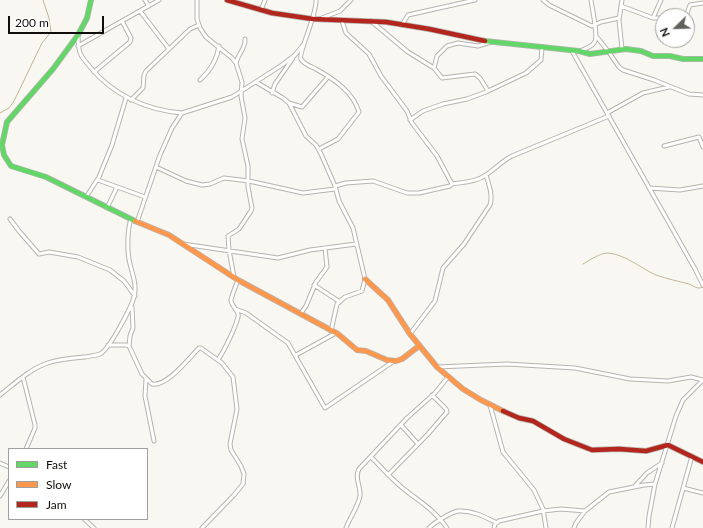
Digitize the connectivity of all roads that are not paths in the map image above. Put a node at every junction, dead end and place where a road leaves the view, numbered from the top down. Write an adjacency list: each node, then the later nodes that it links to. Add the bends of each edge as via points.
1 (91, 0): 30 (street, via 87,18)
2 (145, 0): 15 (street)
3 (159, 0): 15 (street)
4 (197, 0): 27 (street)
5 (227, 0): 18 (street)
6 (265, 0): 18 (street)
7 (316, 0): 22 (street)
8 (351, 0): 23 (street, via 340,11)
9 (476, 0): 28 (street, via 408,15)
10 (543, 0): 29 (street, via 587,25)
11 (591, 0): 29 (street)
12 (622, 0): 16 (street)
13 (661, 0): 21 (street)
14 (703, 3): 17 (street, via 690,5)
15 (149, 6): 19 (street)
16 (621, 6): 20 (street); 21 (street)
17 (689, 8)
18 (261, 10): 22 (street)
19 (140, 11): 26 (street); 38 (street)
20 (620, 18): 29 (street); 39 (street)
21 (654, 18)
22 (313, 19): 23 (street); 34 (street)
23 (320, 19): 24 (street)
24 (342, 21): 25 (street); 61 (street, via 346,33 369,54 381,76 407,111)
25 (371, 21): 28 (street); 46 (street, via 408,52)
26 (122, 22): 35 (street); 47 (street, via 131,38 130,42)
27 (198, 25): 36 (street, via 206,37); 38 (street, via 190,29)
28 (402, 25): 33 (street)
29 (594, 26): 31 (street)
30 (78, 35): 35 (street); 74 (street, via 53,69 7,122 2,145 4,155 11,166 46,177)
31 (596, 36): 41 (street, via 594,44); 42 (street)
32 (245, 38): 45 (street, via 244,48)
33 (492, 42): 37 (street); 46 (street, via 478,46 458,43 447,46 437,56)
34 (303, 45): 43 (street); 48 (street, via 300,56 302,61)
35 (78, 46): 47 (street, via 82,57)
36 (219, 46): 45 (street); 49 (street, via 213,64)
37 (542, 48): 40 (street); 52 (street, via 541,60 529,72)
38 (169, 49): 57 (street, via 146,71 143,88)
39 (622, 49): 42 (street); 44 (street, via 653,56)
40 (572, 51): 41 (street); 60 (street)
41 (579, 51): 42 (street, via 590,54)
42 (608, 51): 51 (street, via 623,70)
43 (295, 55): 50 (street); 54 (street, via 275,84)
44 (703, 59)
45 (236, 63): 53 (street, via 242,82)
46 (434, 68): 52 (street, via 442,78 475,74)
47 (94, 72): 56 (street)
48 (328, 77): 58 (street, via 302,107); 64 (street, via 352,96 359,112 338,139)
49 (200, 80)
50 (256, 82): 53 (street); 54 (street)
51 (669, 87): 55 (street, via 689,94); 60 (street, via 643,93)
52 (488, 91): 61 (street, via 423,111)
53 (241, 92): 59 (street, via 229,99); 68 (street, via 245,116 242,139 248,166)
54 (272, 93): 58 (street)
55 (703, 95)
56 (126, 98): 57 (street); 67 (street)
57 (131, 100): 59 (street, via 161,110)
58 (289, 104): 64 (street, via 309,139)
59 (182, 112): 65 (street, via 170,132)
60 (608, 114): 66 (street, via 512,156); 73 (street)
61 (410, 120): 69 (street, via 437,156)
62 (664, 146): 63 (street, via 699,137)
63 (703, 147)
64 (319, 149): 72 (street)
65 (156, 168): 68 (street, via 186,181 202,184 224,178); 75 (street)
66 (486, 175): 69 (street, via 474,181); 95 (street, via 491,191 490,205 444,268 435,301)
67 (98, 180): 71 (street); 74 (street)
68 (248, 181): 72 (street, via 303,193); 83 (street, via 251,211 239,229 228,235)
69 (452, 184): 72 (street, via 419,193 407,193 372,181 346,183)
70 (703, 186): 73 (street, via 680,190)
71 (117, 187): 75 (street); 76 (street)
72 (335, 187): 81 (street, via 353,228)
73 (649, 188): 86 (street)
74 (86, 197): 76 (street)
75 (145, 197): 79 (street)
76 (107, 208): 78 (street)
77 (10, 219): 88 (street, via 39,254 49,252 78,257 110,270 124,281)
78 (131, 219): 79 (street); 88 (street, via 128,226 128,253 136,284)
79 (137, 222): 80 (street, via 169,235)
80 (181, 244): 83 (street); 84 (street)
81 (356, 244): 82 (street); 85 (street)
82 (325, 248): 83 (street, via 278,258 240,254); 87 (street, via 327,267)
83 (229, 250): 84 (street)
84 (236, 278): 91 (street, via 231,300); 92 (street)
85 (365, 279): 89 (street, via 362,291 345,297); 95 (street, via 388,300)
86 (702, 284)
87 (314, 286): 89 (street); 92 (street, via 306,306)
88 (135, 296): 90 (street)
89 (340, 302): 93 (street, via 337,304)
90 (132, 305): 96 (street, via 124,322); 97 (street, via 133,328)
91 (235, 309): 99 (street, via 246,313 285,340); 100 (street, via 238,318 228,344)
92 (300, 313): 93 (street)
93 (331, 330): 94 (street)
94 (336, 333): 99 (street); 101 (street, via 357,350)
95 (410, 334): 98 (street)
96 (108, 344): 97 (street); 103 (street, via 102,353 97,355 44,364)
97 (129, 346): 105 (street)
98 (419, 346): 101 (street, via 402,359); 102 (street)
99 (296, 355): 101 (street, via 325,408)
100 (218, 360): 105 (street, via 203,348 199,348 167,379 154,385); 132 (street, via 234,380 237,409 229,442 243,470 244,481)
101 (394, 361)
102 (437, 367): 104 (street); 106 (street, via 507,364 576,368 630,379 668,381 691,377)
103 (23, 377): 107 (street); 114 (street, via 35,425)
104 (448, 377): 108 (street); 109 (street)
105 (146, 379): 111 (street, via 146,396)
106 (703, 380): 113 (street, via 683,400)
107 (0, 395)
108 (432, 395): 110 (street); 112 (street, via 447,412)
109 (490, 405): 113 (street, via 592,450 640,451); 126 (street, via 503,452 534,490)
110 (401, 425): 112 (street); 116 (street)
111 (154, 441)
112 (418, 444): 119 (street)
113 (668, 445): 115 (street); 118 (street)
114 (26, 448)
115 (692, 456): 117 (street); 123 (street)
116 (371, 457): 119 (street); 133 (street, via 357,473 359,498)
117 (703, 462)
118 (663, 463): 121 (street); 122 (street, via 647,473)
119 (388, 475): 129 (street)
120 (8, 483): 125 (street)
121 (656, 484): 122 (street); 139 (street)
122 (634, 488): 127 (street, via 609,492)
123 (683, 488): 124 (street); 140 (street)
124 (703, 493)
125 (0, 496)
126 (543, 511): 127 (street); 130 (street); 137 (street)
127 (585, 511): 138 (street)
128 (85, 520): 131 (street)
129 (442, 520): 130 (street, via 460,511 477,514); 134 (street); 135 (street)
130 (497, 523): 136 (street)
131 (94, 528)
132 (202, 528)
133 (346, 528)
134 (428, 528)
135 (447, 528)
136 (494, 528)
137 (546, 528)
138 (574, 528)
139 (648, 528)
140 (672, 528)

